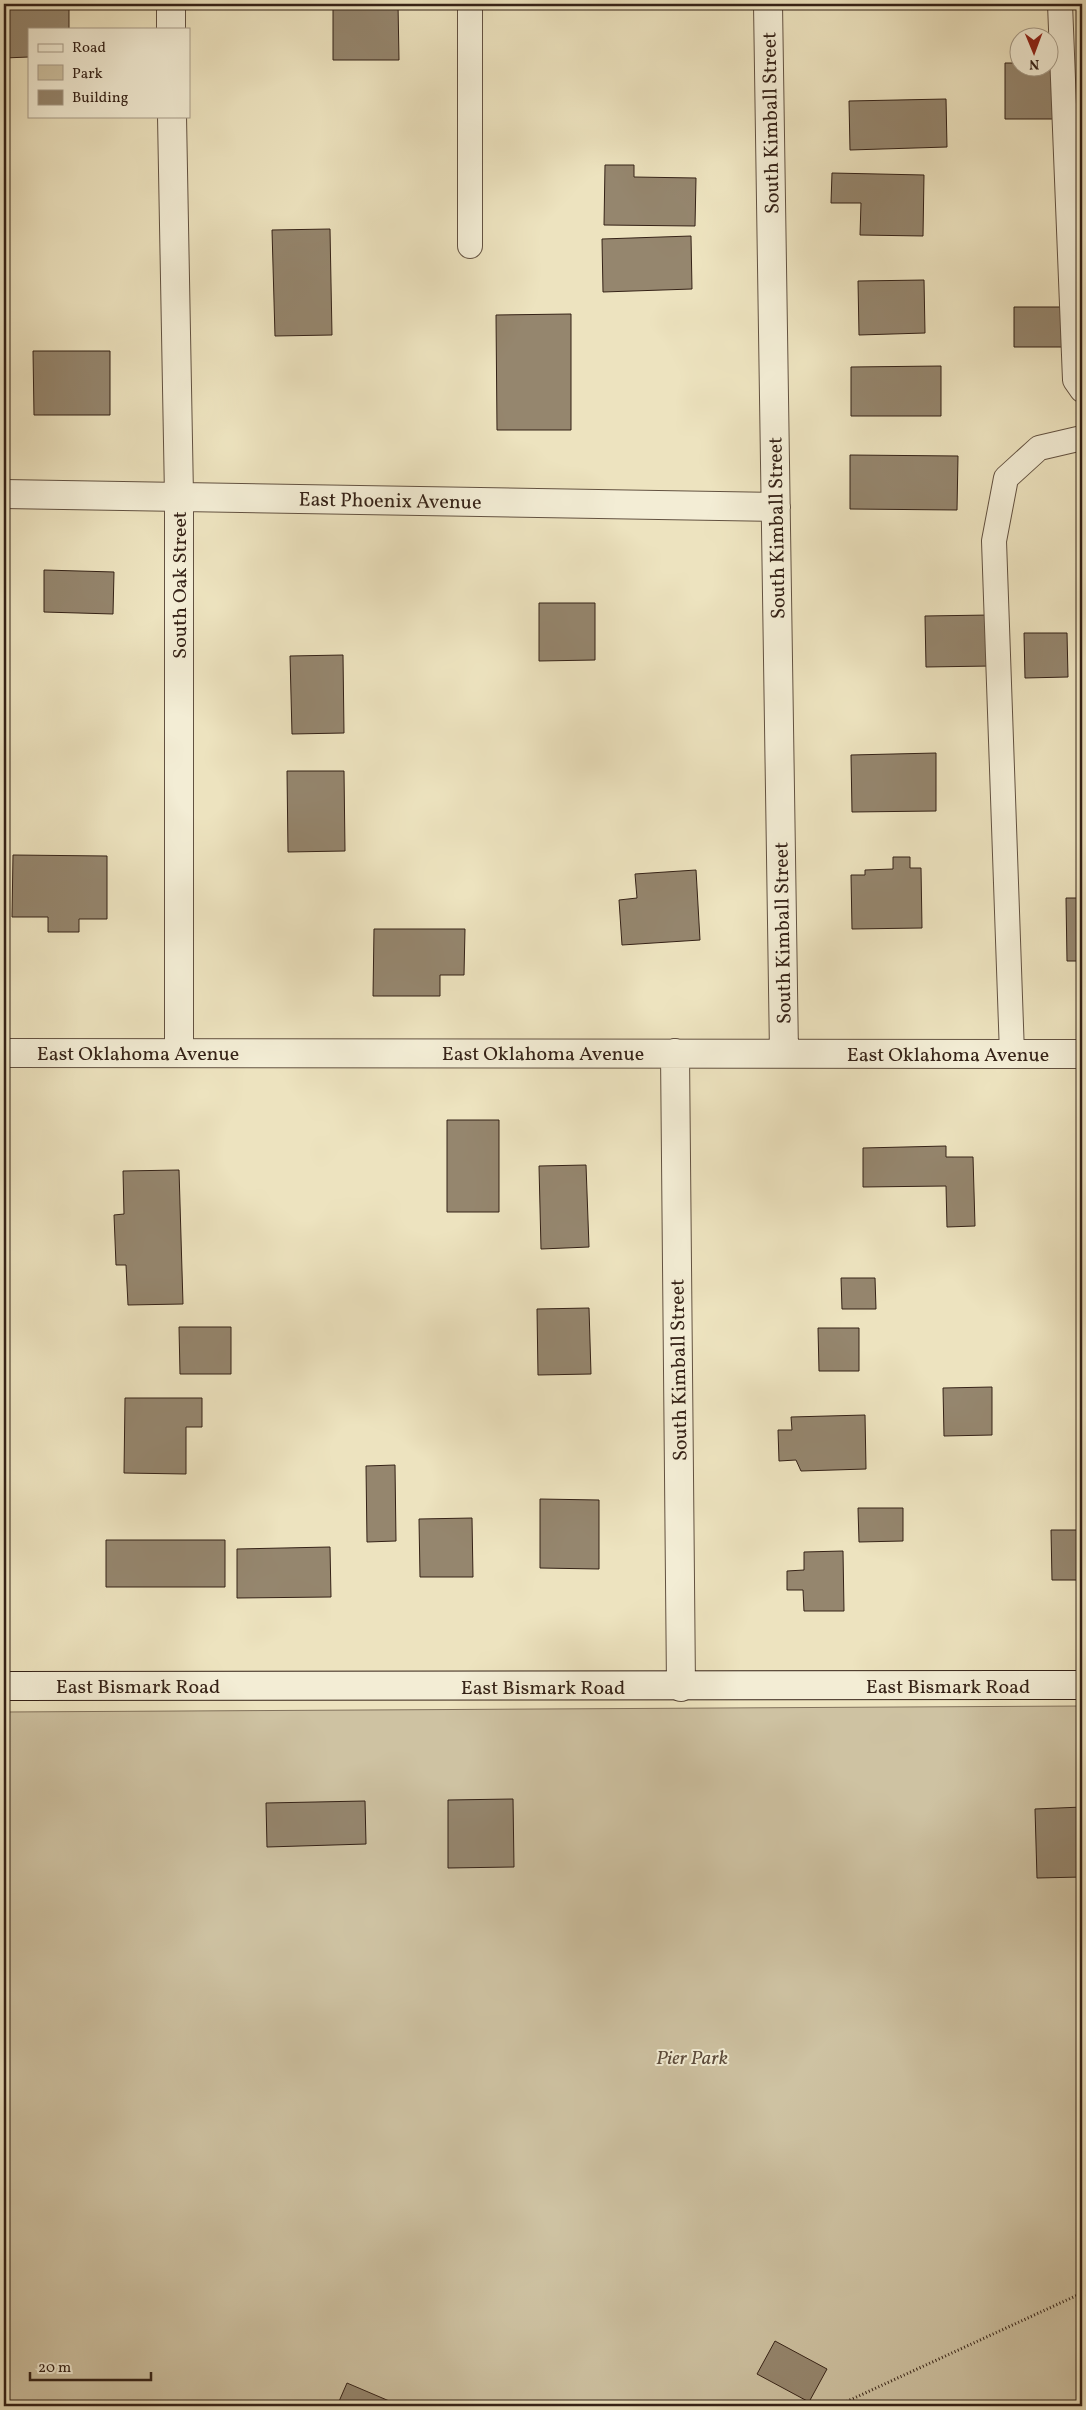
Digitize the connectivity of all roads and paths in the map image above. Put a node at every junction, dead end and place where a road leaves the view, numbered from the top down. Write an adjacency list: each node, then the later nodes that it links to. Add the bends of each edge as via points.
1 (170, 4): 5 (street)
2 (470, 4): 7 (lane)
3 (768, 4): 12 (street, South Kimball Street)
4 (1060, 4): 8 (lane, via 1075,380)
5 (171, 28)
6 (172, 118): 11 (street, South Oak Street)
7 (470, 246)
8 (1082, 390)
9 (1082, 438): 17 (lane, via 1039,448 1006,478 994,541)
10 (4, 494): 11 (street, East Phoenix Avenue)
11 (179, 496): 12 (street, East Phoenix Avenue); 14 (street, South Oak Street)
12 (776, 507): 16 (street, South Kimball Street)
13 (4, 1053): 14 (street, East Oklahoma Avenue)
14 (179, 1053): 15 (street, East Oklahoma Avenue)
15 (675, 1053): 16 (street, East Oklahoma Avenue); 22 (street, South Kimball Street)
16 (784, 1053): 17 (street, East Oklahoma Avenue)
17 (1012, 1054): 18 (street, East Oklahoma Avenue)
18 (1082, 1054)
19 (4, 1671): 20 (street)
20 (4, 1686): 22 (street, East Bismark Road)
21 (1082, 1686): 22 (street, East Bismark Road)
22 (681, 1687)
23 (1082, 2293): 24 (path)
24 (837, 2406)

